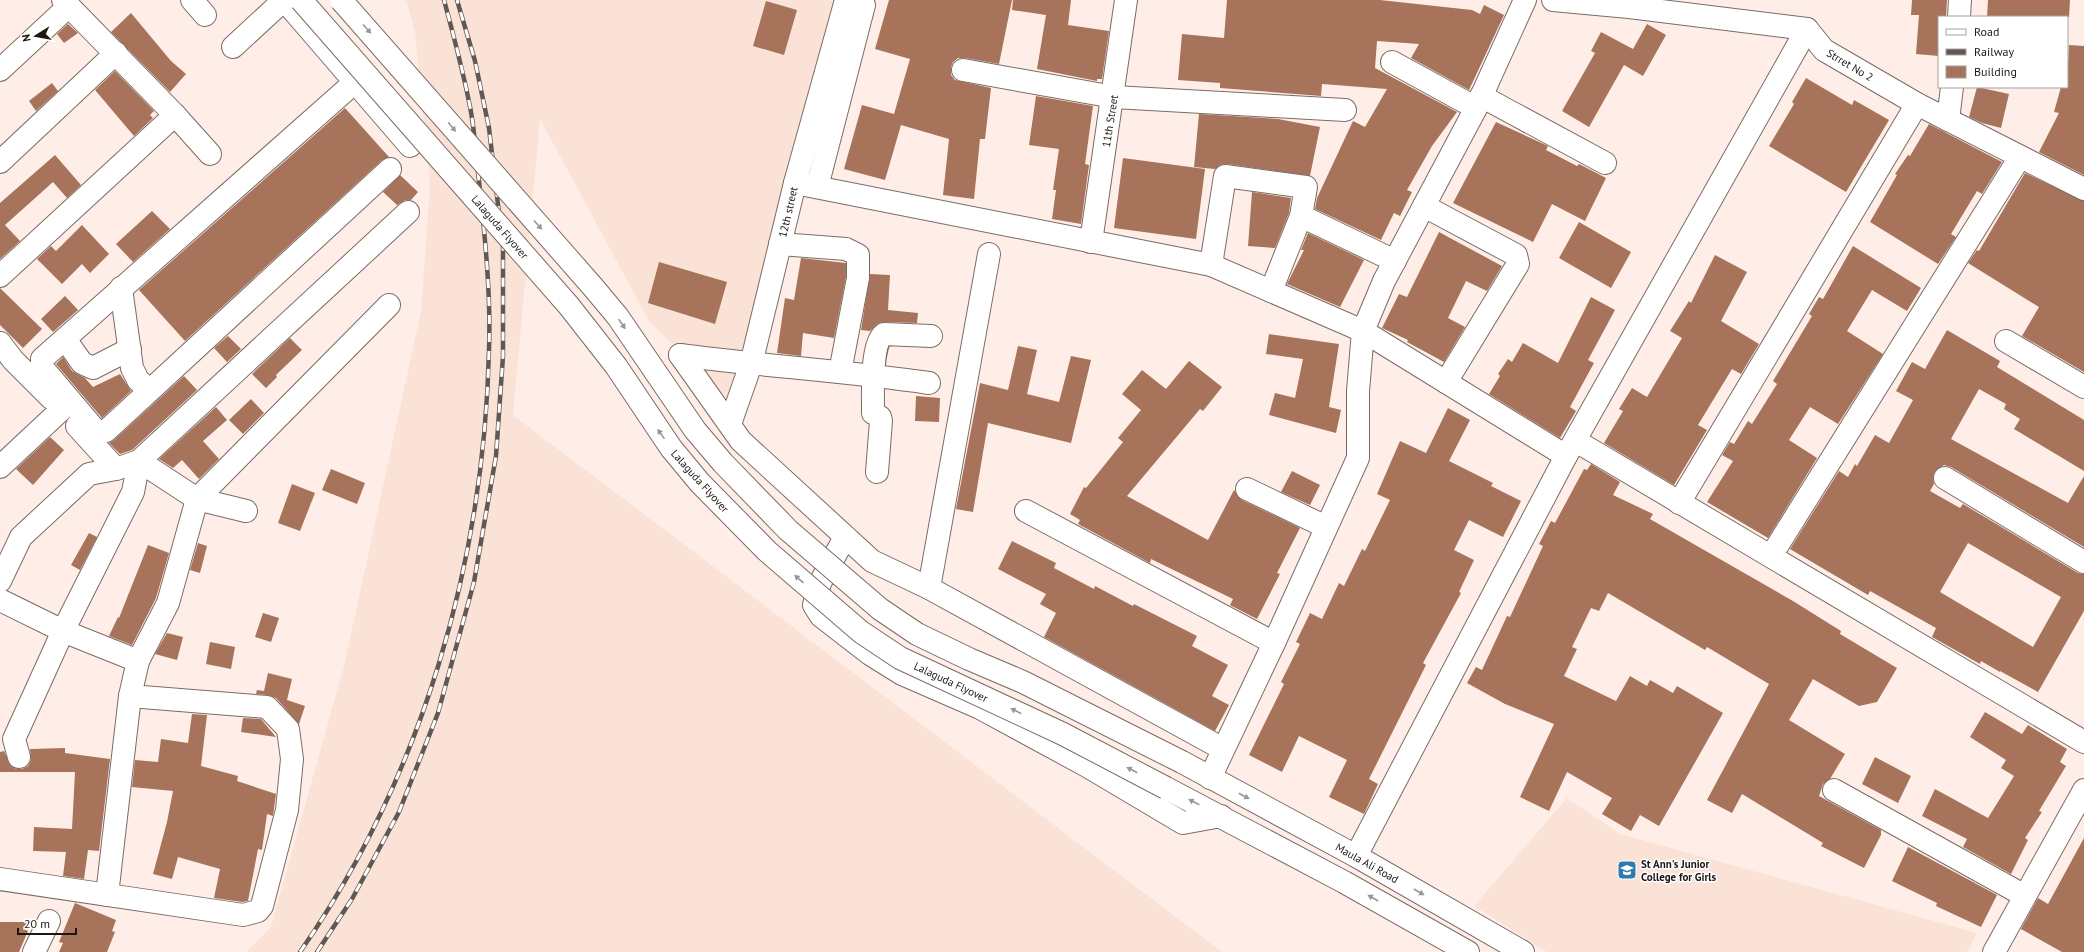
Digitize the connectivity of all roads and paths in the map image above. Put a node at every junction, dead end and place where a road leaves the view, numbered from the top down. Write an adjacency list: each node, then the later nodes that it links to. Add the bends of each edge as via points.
1 (290, 0): 12 (street); 17 (street); 90 (street, Lalaguda Flyover, one-way to 1, bridge, via 1064,734 900,658 861,632 767,551 700,483 671,448 607,354 570,306)
2 (341, 0): 87 (street, one-way to 87, bridge, via 593,287 618,317 695,430 723,464 788,530 880,609 918,634 1023,682)
3 (1126, 0): 19 (street, 11th Street)
4 (1525, 0): 20 (street)
5 (1553, 0): 8 (street)
6 (1960, 0): 10 (street)
7 (66, 3): 13 (street); 15 (street)
8 (1629, 3): 11 (street)
9 (855, 14): 31 (street, 12th street); 32 (street)
10 (1959, 16)
11 (1807, 29): 21 (street, Strret No 2, via 1824,50); 62 (street)
12 (233, 47)
13 (116, 53): 23 (street); 28 (street)
14 (1392, 62): 20 (street)
15 (0, 70)
16 (963, 70): 19 (street)
17 (355, 82): 25 (street); 43 (street)
18 (1952, 88): 24 (street)
19 (1114, 97): 22 (street); 37 (street, 11th Street)
20 (1479, 102): 29 (street); 34 (street)
21 (1917, 104): 24 (street, Strret No 2); 70 (street)
22 (1345, 110)
23 (175, 115): 26 (street); 42 (street)
24 (1948, 120): 27 (street, Strret No 2)
25 (410, 146)
26 (210, 154)
27 (2020, 157): 33 (street, Strret No 2); 75 (street)
28 (0, 162)
29 (1605, 163)
30 (390, 169): 59 (street)
31 (794, 183): 32 (street); 38 (street, 12th street)
32 (817, 187): 37 (street)
33 (2084, 188)
34 (1424, 206): 40 (street); 56 (street, via 1516,255 1518,259 1518,264)
35 (408, 212): 63 (street)
36 (1301, 216): 40 (street); 41 (street, via 1306,187 1224,176); 44 (street)
37 (1091, 242): 41 (street)
38 (780, 244): 52 (street, 12th street); 54 (street, via 846,249 858,255 858,278)
39 (989, 254): 78 (street)
40 (1395, 260): 46 (street)
41 (1211, 265): 44 (street)
42 (0, 276)
43 (121, 288): 48 (street); 51 (street)
44 (1271, 291): 46 (street)
45 (390, 305): 69 (street)
46 (1363, 331): 56 (street); 73 (street, via 1358,391 1358,458)
47 (931, 336): 55 (street, via 884,334 878,340)
48 (64, 339): 51 (street, via 82,363 94,368); 59 (street, via 42,359 42,367 98,432 106,431)
49 (2006, 341): 58 (street)
50 (0, 343): 53 (street)
51 (130, 349): 59 (street, via 132,368 138,380)
52 (752, 364): 54 (street); 61 (street, 12th street); 61 (street, via 680,355)
53 (7, 366): 60 (street)
54 (840, 372): 55 (street)
55 (873, 375): 57 (street); 66 (street, via 872,409 881,421)
56 (1446, 382): 62 (street)
57 (929, 383)
58 (2084, 387)
59 (149, 390)
60 (62, 409): 64 (street); 65 (street)
61 (730, 424): 74 (street, via 741,441)
62 (1571, 449): 70 (street); 91 (street)
63 (139, 461): 65 (street); 69 (street); 80 (street, via 133,492)
64 (0, 467)
65 (116, 469): 77 (street, via 89,474 21,537)
66 (877, 472)
67 (1945, 478): 76 (street)
68 (1247, 489): 73 (street)
69 (197, 499): 71 (street); 82 (street, via 168,603)
70 (1679, 504): 75 (street)
71 (246, 511)
72 (1026, 511): 81 (street)
73 (1326, 527): 81 (street)
74 (845, 537): 78 (street, via 872,561); 90 (street, via 820,583 814,605 821,616 870,654 902,674 980,708 1183,823)
75 (1771, 556): 84 (street)
76 (2084, 562)
77 (0, 581)
78 (929, 588): 85 (street)
79 (0, 600): 80 (street)
80 (63, 631): 82 (street); 86 (street, via 14,739)
81 (1274, 643): 85 (street)
82 (138, 661): 83 (street)
83 (130, 696): 93 (street); 93 (street, via 267,708 288,728 292,759 287,810 264,900 258,911 243,915)
84 (2084, 742)
85 (1223, 749): 87 (street)
86 (19, 757)
87 (1210, 778): 91 (street, Maula Ali Road, one-way to 91)
88 (1834, 790): 94 (street)
89 (2084, 790): 94 (street)
90 (1221, 816): 97 (street, one-way to 90)
91 (1356, 856): 98 (street, Maula Ali Road, one-way to 98)
92 (0, 879): 93 (street)
93 (107, 895)
94 (2025, 896): 99 (street)
95 (49, 921): 96 (street)
96 (34, 952)
97 (1468, 952)
98 (1523, 952)
99 (1994, 952)

